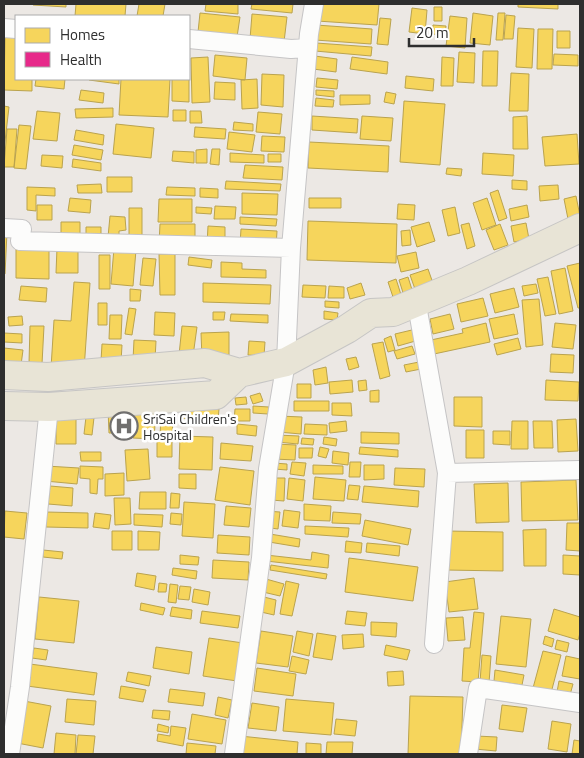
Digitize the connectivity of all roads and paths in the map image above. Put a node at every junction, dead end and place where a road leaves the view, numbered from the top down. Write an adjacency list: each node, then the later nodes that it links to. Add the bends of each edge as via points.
1 (314, 4): 3 (street)
2 (190, 39): 3 (street)
3 (308, 48): 6 (street)
4 (4, 228): 6 (street, via 22,229 20,241)
5 (580, 228): 9 (main road, via 393,312 370,313)
6 (292, 248): 10 (street)
7 (580, 249): 8 (main road)
8 (418, 311): 9 (main road, via 393,323); 16 (street)
9 (347, 328): 10 (main road)
10 (286, 362): 11 (main road); 20 (street, via 268,470 261,558)
11 (240, 373): 12 (main road, via 205,363 48,377); 14 (main road, via 216,395)
12 (4, 375)
13 (4, 406): 14 (main road)
14 (49, 408): 19 (street)
15 (580, 470): 16 (street)
16 (447, 473): 17 (street)
17 (434, 644)
18 (580, 703): 21 (street, via 478,688)
19 (10, 754)
20 (234, 754)
21 (468, 754)

